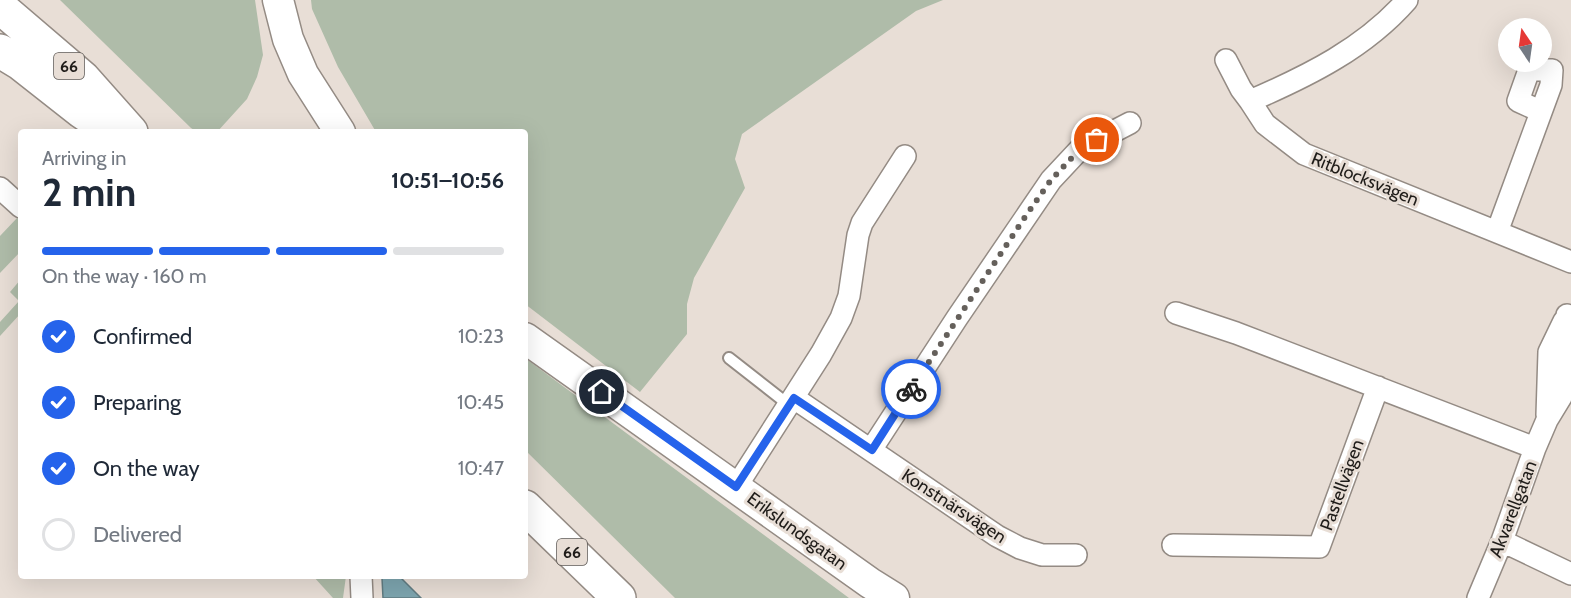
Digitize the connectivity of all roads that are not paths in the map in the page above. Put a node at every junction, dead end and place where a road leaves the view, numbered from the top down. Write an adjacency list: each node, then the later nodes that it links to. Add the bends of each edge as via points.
1 (278, 0): 13 (street, via 288,39 303,74)
2 (1407, 0): 7 (street, via 1352,49)
3 (0, 8): 12 (main road, 66, via 83,78)
4 (0, 37): 11 (main road, 66)
5 (0, 51): 10 (main road)
6 (1226, 60): 7 (street, Ritblocksvägen)
7 (1250, 101): 17 (street, Ritblocksvägen, via 1265,124 1304,154)
8 (1540, 111): 17 (street)
9 (1130, 123): 26 (street, via 1080,149 1051,180)
10 (108, 129)
11 (114, 129)
12 (128, 129)
13 (338, 129)
14 (905, 156): 24 (street, via 862,223 842,318)
15 (0, 188): 16 (street)
16 (18, 204)
17 (1497, 232): 18 (street, Ritblocksvägen)
18 (1571, 262)
19 (1569, 309): 25 (street, Akvarellgatan, via 1549,352 1547,420)
20 (1176, 313): 23 (street)
21 (528, 340): 27 (street, Erikslundsgatan)
22 (729, 358): 24 (lane)
23 (1378, 387): 25 (street); 30 (street, Pastellvägen, via 1319,547)
24 (791, 401): 26 (street, Konstnärsvägen); 27 (street)
25 (1535, 448): 29 (street, Akvarellgatan)
26 (872, 450): 31 (street, Konstnärsvägen, via 1020,548 1042,555)
27 (736, 487): 36 (street, Erikslundsgatan)
28 (528, 510): 35 (main road, 66)
29 (1502, 541): 32 (street); 37 (street, Akvarellgatan)
30 (1173, 545)
31 (1076, 555)
32 (1571, 574)
33 (361, 579): 34 (street)
34 (362, 598)
35 (619, 598)
36 (894, 598)
37 (1478, 598)

